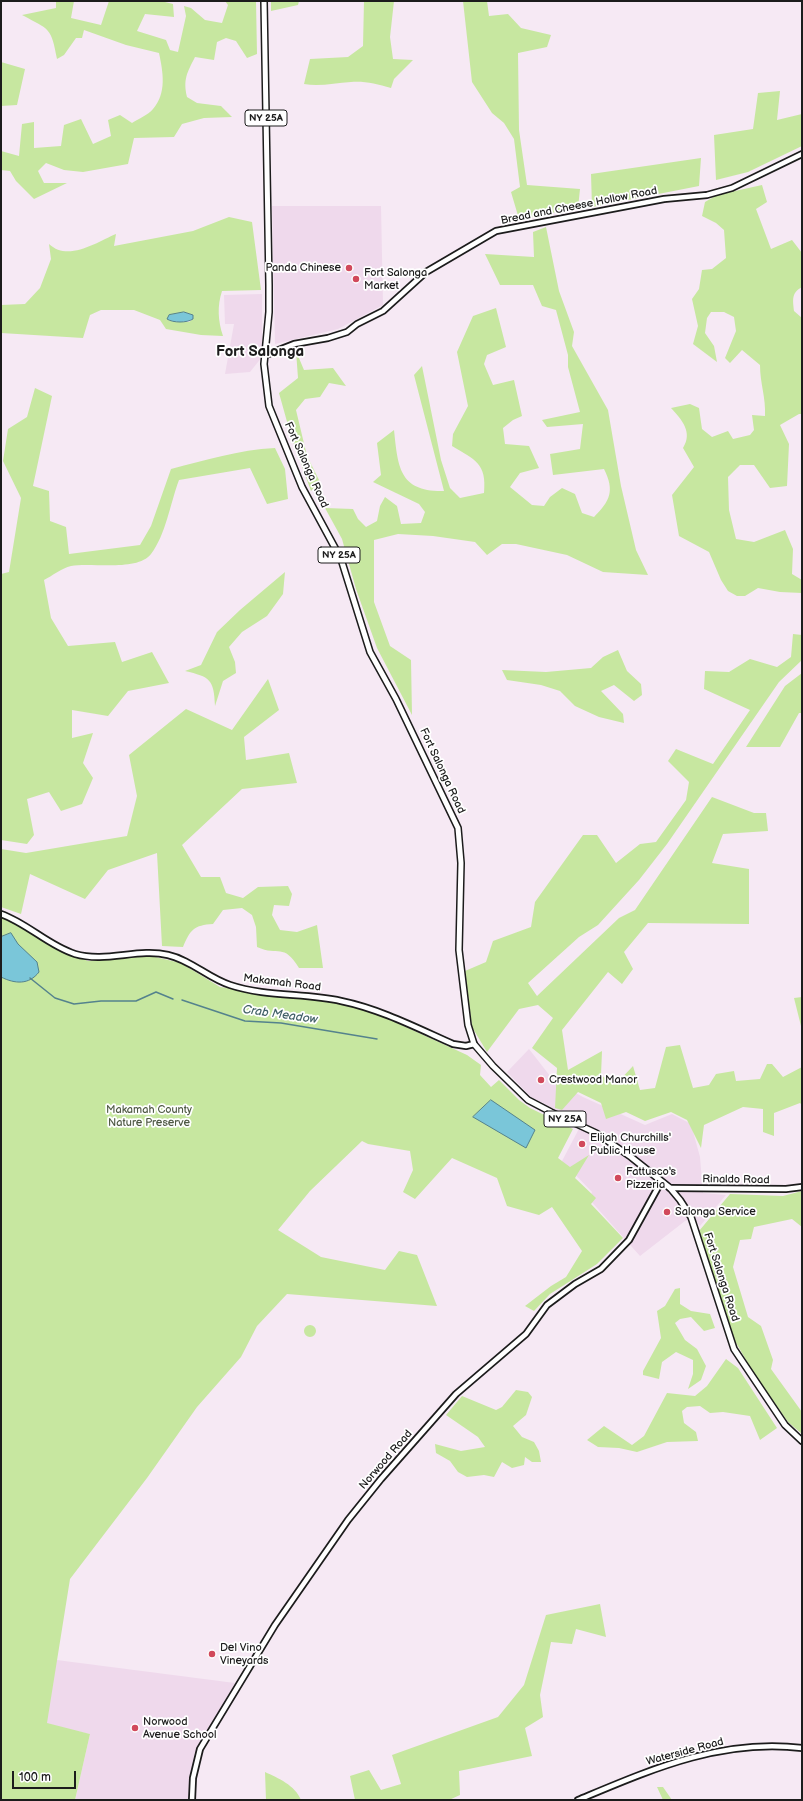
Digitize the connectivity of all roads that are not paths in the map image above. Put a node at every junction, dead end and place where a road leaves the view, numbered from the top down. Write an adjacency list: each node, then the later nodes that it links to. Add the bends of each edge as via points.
1 (264, 1): 3 (main road, Fort Salonga Road / NY 25A, via 269,285)
2 (802, 154): 3 (street, Bread and Cheese Hollow Road, via 732,188 496,231 426,272 383,311 347,332 294,344)
3 (266, 355): 5 (main road, Fort Salonga Road / NY 25A, via 264,364 269,406 308,500 341,559 370,652 396,699 458,828 461,862 459,950 468,1024)
4 (1, 914): 5 (street, Makamah Road, via 75,954 96,957 150,953 168,955 230,985 342,1001 371,1008 454,1044)
5 (474, 1044): 6 (main road, Fort Salonga Road / NY 25A, via 528,1100 596,1133)
6 (661, 1182): 8 (main road, Fort Salonga Road / NY 25A); 11 (street, Norwood Road, via 629,1240 601,1269 547,1305 526,1334 456,1394 348,1520 275,1625 200,1749 193,1778)
7 (802, 1187): 8 (street, Rinaldo Road)
8 (670, 1188): 9 (main road, Fort Salonga Road / NY 25A, via 691,1217 734,1349 785,1425)
9 (802, 1441)
10 (802, 1748): 12 (street, Waterside Road, via 760,1746 695,1756 640,1774)
11 (192, 1800)
12 (578, 1800)

